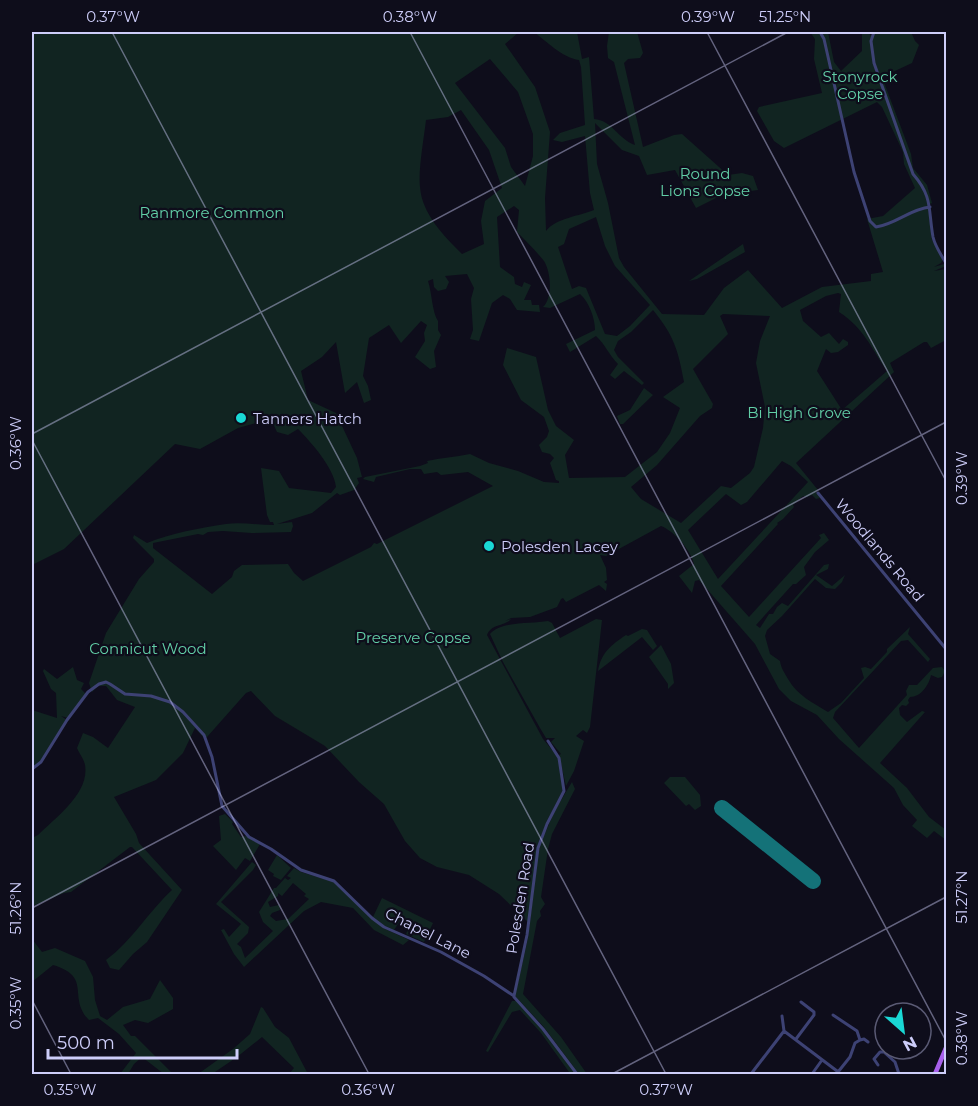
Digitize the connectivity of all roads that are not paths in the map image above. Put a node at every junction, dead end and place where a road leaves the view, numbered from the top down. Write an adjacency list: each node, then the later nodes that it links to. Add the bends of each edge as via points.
1 (820, 32): 3 (street, via 870,221 876,227 886,225 912,211)
2 (874, 32): 3 (street, via 874,63 913,174 925,187)
3 (930, 207): 4 (street, via 933,238)
4 (946, 263)
5 (818, 493): 6 (street, Woodlands Road)
6 (946, 649)
7 (548, 741): 9 (street, Polesden Road, via 559,758 564,791 538,848 527,935)
8 (32, 770): 9 (street, Chapel Lane, via 92,688 106,682 125,694 170,702 204,735 222,806 249,837 301,870 334,880 384,927 441,952)
9 (514, 996): 21 (street, Chapel Lane)
10 (801, 1002): 14 (street, via 814,1015)
11 (833, 1015): 15 (street, via 856,1031)
12 (782, 1016): 13 (street)
13 (784, 1031): 14 (street); 22 (street)
14 (796, 1039): 18 (street)
15 (860, 1040): 16 (street); 20 (street)
16 (868, 1042)
17 (946, 1048): 25 (main road)
18 (822, 1060): 20 (street); 23 (street)
19 (878, 1065): 24 (street, via 874,1059 884,1052 895,1062)
20 (840, 1073)
21 (577, 1074)
22 (751, 1074)
23 (812, 1074)
24 (899, 1074)
25 (935, 1074)

